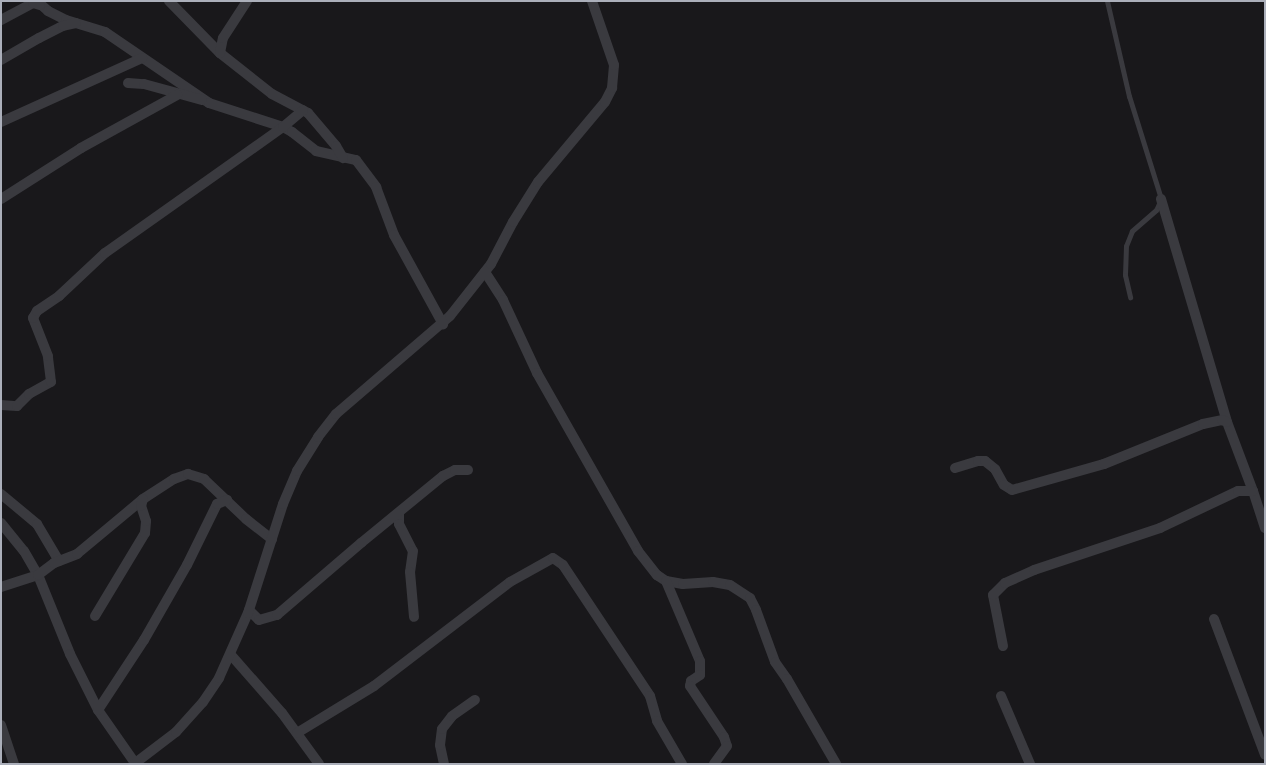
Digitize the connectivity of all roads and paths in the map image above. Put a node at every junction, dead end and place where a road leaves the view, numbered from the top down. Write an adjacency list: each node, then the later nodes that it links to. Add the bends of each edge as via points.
1 (169, 1): 8 (street)
2 (247, 1): 8 (street, via 223,38)
3 (592, 1): 20 (street, via 614,65 612,88 605,102 538,182)
4 (1107, 1): 19 (lane, via 1129,96)
5 (38, 3): 6 (street); 7 (street)
6 (1, 20)
7 (77, 23): 9 (street, via 105,32); 10 (street, via 55,30)
8 (220, 54): 14 (street, via 272,94)
9 (142, 58): 13 (street); 15 (street)
10 (1, 60)
11 (128, 84): 12 (street, via 144,84)
12 (177, 95): 13 (street); 18 (street, via 82,148)
13 (210, 103): 16 (street)
14 (303, 110): 16 (street); 17 (street, via 315,120)
15 (1, 122)
16 (283, 127): 17 (street, via 316,152); 23 (street, via 105,253 65,291 37,311 34,318 48,356 51,382 29,394 17,406)
17 (342, 158): 22 (street, via 356,160 376,187 394,235)
18 (1, 199)
19 (1161, 199): 21 (lane, via 1156,210 1132,230 1126,246 1125,275); 24 (street)
20 (485, 272): 22 (street); 37 (street, via 503,300 537,373 621,522 638,551)
21 (1130, 297)
22 (443, 324): 34 (street, via 330,422 297,471)
23 (1, 405)
24 (1227, 422): 25 (street, via 1203,424 1104,464 1012,490 984,461); 27 (street)
25 (955, 468)
26 (468, 470): 31 (street, via 451,471)
27 (1253, 491): 33 (street); 43 (street, via 1238,491 1160,528 1034,570 1005,583 994,595)
28 (1, 494): 35 (street, via 37,524)
29 (144, 499): 30 (street, via 174,479 188,474 204,479); 35 (street, via 77,554); 40 (street, via 141,506 146,521 145,532)
30 (227, 500): 34 (street); 47 (street, via 217,504 144,640)
31 (399, 513): 39 (street, via 277,615 259,620); 41 (street, via 399,524 413,551 410,581)
32 (1, 523): 36 (street, via 24,551)
33 (1265, 528)
34 (272, 539): 39 (street)
35 (59, 560): 36 (street)
36 (38, 575): 38 (street); 47 (street, via 70,654)
37 (666, 581): 56 (street, via 700,662 700,675 691,681 690,686 728,746); 57 (street, via 730,585 750,598 775,662)
38 (1, 587)
39 (249, 610): 44 (street)
40 (95, 616)
41 (414, 616)
42 (1214, 619): 50 (street)
43 (1003, 646)
44 (231, 655): 49 (street); 52 (street, via 191,716 165,742)
45 (1001, 696): 58 (street)
46 (475, 700): 54 (street, via 452,716 442,729 440,745)
47 (98, 710): 52 (street)
48 (1, 725): 51 (street)
49 (297, 733): 53 (street); 55 (street, via 374,686 510,582 553,558 563,565 650,696 653,713)
50 (1265, 755)
51 (14, 764)
52 (135, 764)
53 (319, 764)
54 (444, 764)
55 (682, 764)
56 (714, 764)
57 (836, 764)
58 (1030, 764)

